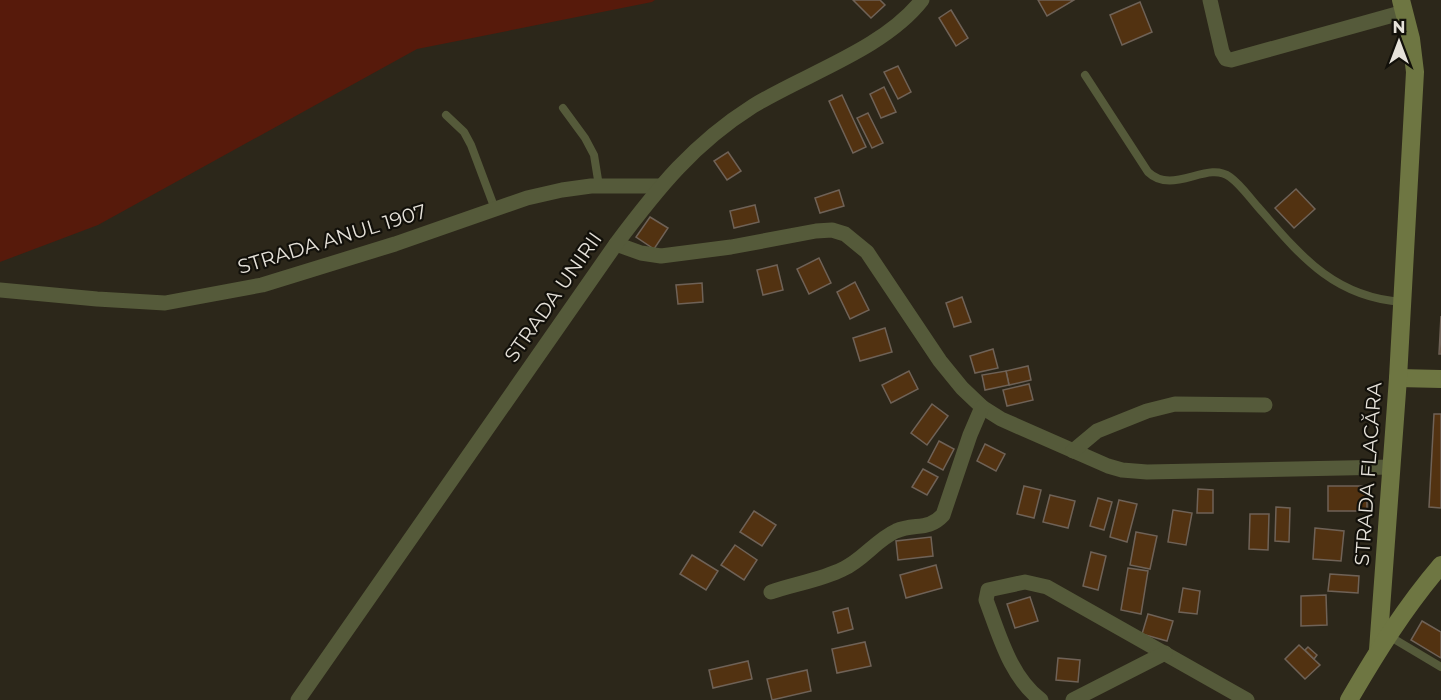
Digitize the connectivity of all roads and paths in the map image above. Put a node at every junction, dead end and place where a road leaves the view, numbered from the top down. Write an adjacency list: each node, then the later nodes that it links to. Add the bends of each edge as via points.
1 (922, 0): 8 (street, STRADA UNIRII, via 879,37 730,121)
2 (1210, 0): 3 (street, via 1222,52 1231,60)
3 (1403, 6): 12 (street, STRADA FLACĂRA, via 1415,72)
4 (1084, 75): 12 (lane, via 1156,180 1226,174 1313,267 1365,297)
5 (563, 108): 7 (lane, via 594,155)
6 (446, 115): 9 (lane, via 471,145)
7 (599, 186): 8 (street, STRADA ANUL 1907); 9 (street, STRADA ANUL 1907, via 562,190)
8 (660, 186): 10 (street, STRADA UNIRII)
9 (495, 209): 11 (street, STRADA ANUL 1907, via 262,285 165,303)
10 (616, 244): 16 (street, via 661,256 816,231 845,234 867,252 940,361); 24 (street, STRADA UNIRII)
11 (0, 290)
12 (1402, 302): 13 (street, STRADA FLACĂRA)
13 (1398, 378): 14 (street); 18 (street, STRADA FLACĂRA)
14 (1441, 380)
15 (1265, 405): 17 (street, via 1175,404 1097,431)
16 (982, 407): 17 (street); 20 (street, via 943,515 936,522 897,531 843,569)
17 (1073, 451): 18 (street, via 1132,471)
18 (1391, 467): 21 (street, STRADA FLACĂRA)
19 (1441, 565): 21 (street)
20 (771, 592)
21 (1383, 642): 23 (lane); 28 (street)
22 (1165, 653): 25 (street, via 1047,587 1025,582 988,590 986,600 1011,664); 26 (street); 27 (street)
23 (1441, 667)
24 (298, 700)
25 (1041, 700)
26 (1073, 700)
27 (1247, 700)
28 (1349, 700)

